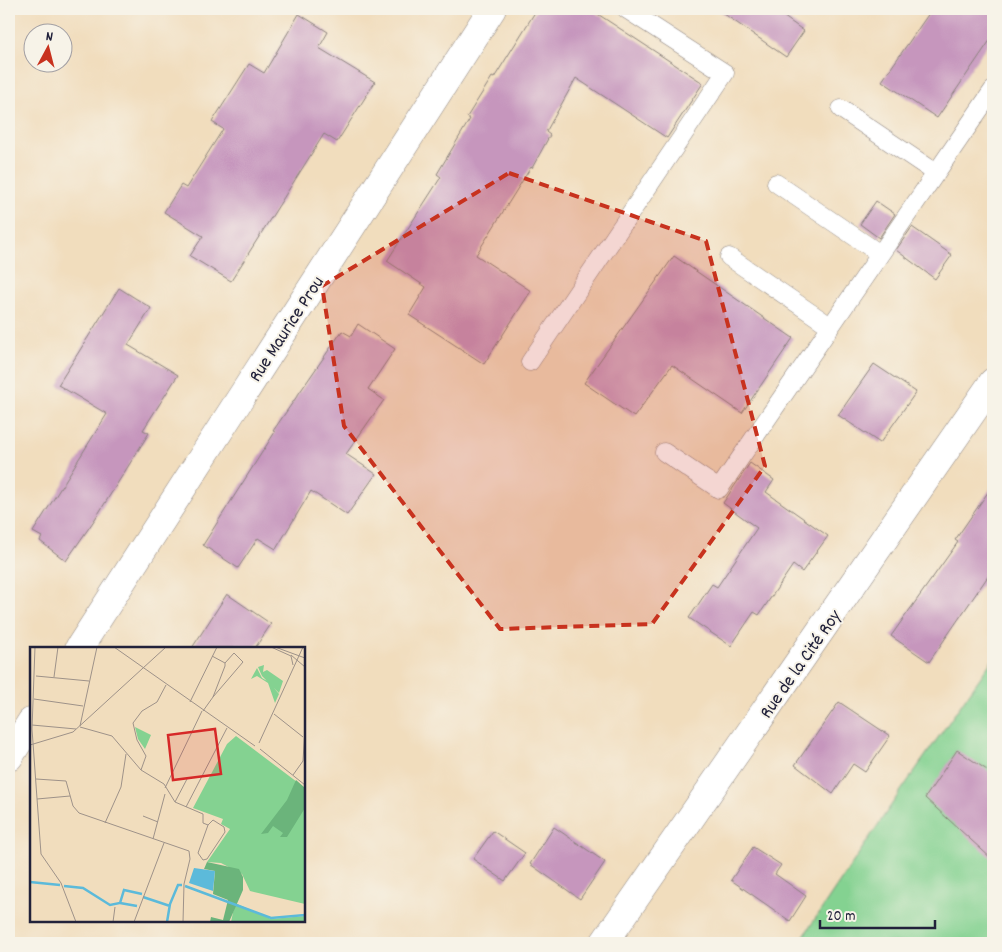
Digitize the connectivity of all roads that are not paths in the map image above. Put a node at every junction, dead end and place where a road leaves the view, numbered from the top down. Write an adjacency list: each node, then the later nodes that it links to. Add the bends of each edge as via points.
1 (492, 9): 13 (street, Rue Maurice Prou)
2 (626, 9): 10 (lane, via 725,73)
3 (993, 90): 5 (lane)
4 (841, 109): 5 (lane)
5 (936, 173): 7 (lane)
6 (776, 183): 7 (lane)
7 (880, 254): 9 (lane)
8 (729, 257): 9 (lane)
9 (830, 326): 12 (lane, via 719,489)
10 (530, 362)
11 (993, 382): 16 (street, Rue de la Cité Roy)
12 (664, 452)
13 (80, 647)
14 (30, 724): 15 (street)
15 (9, 757)
16 (604, 943)

